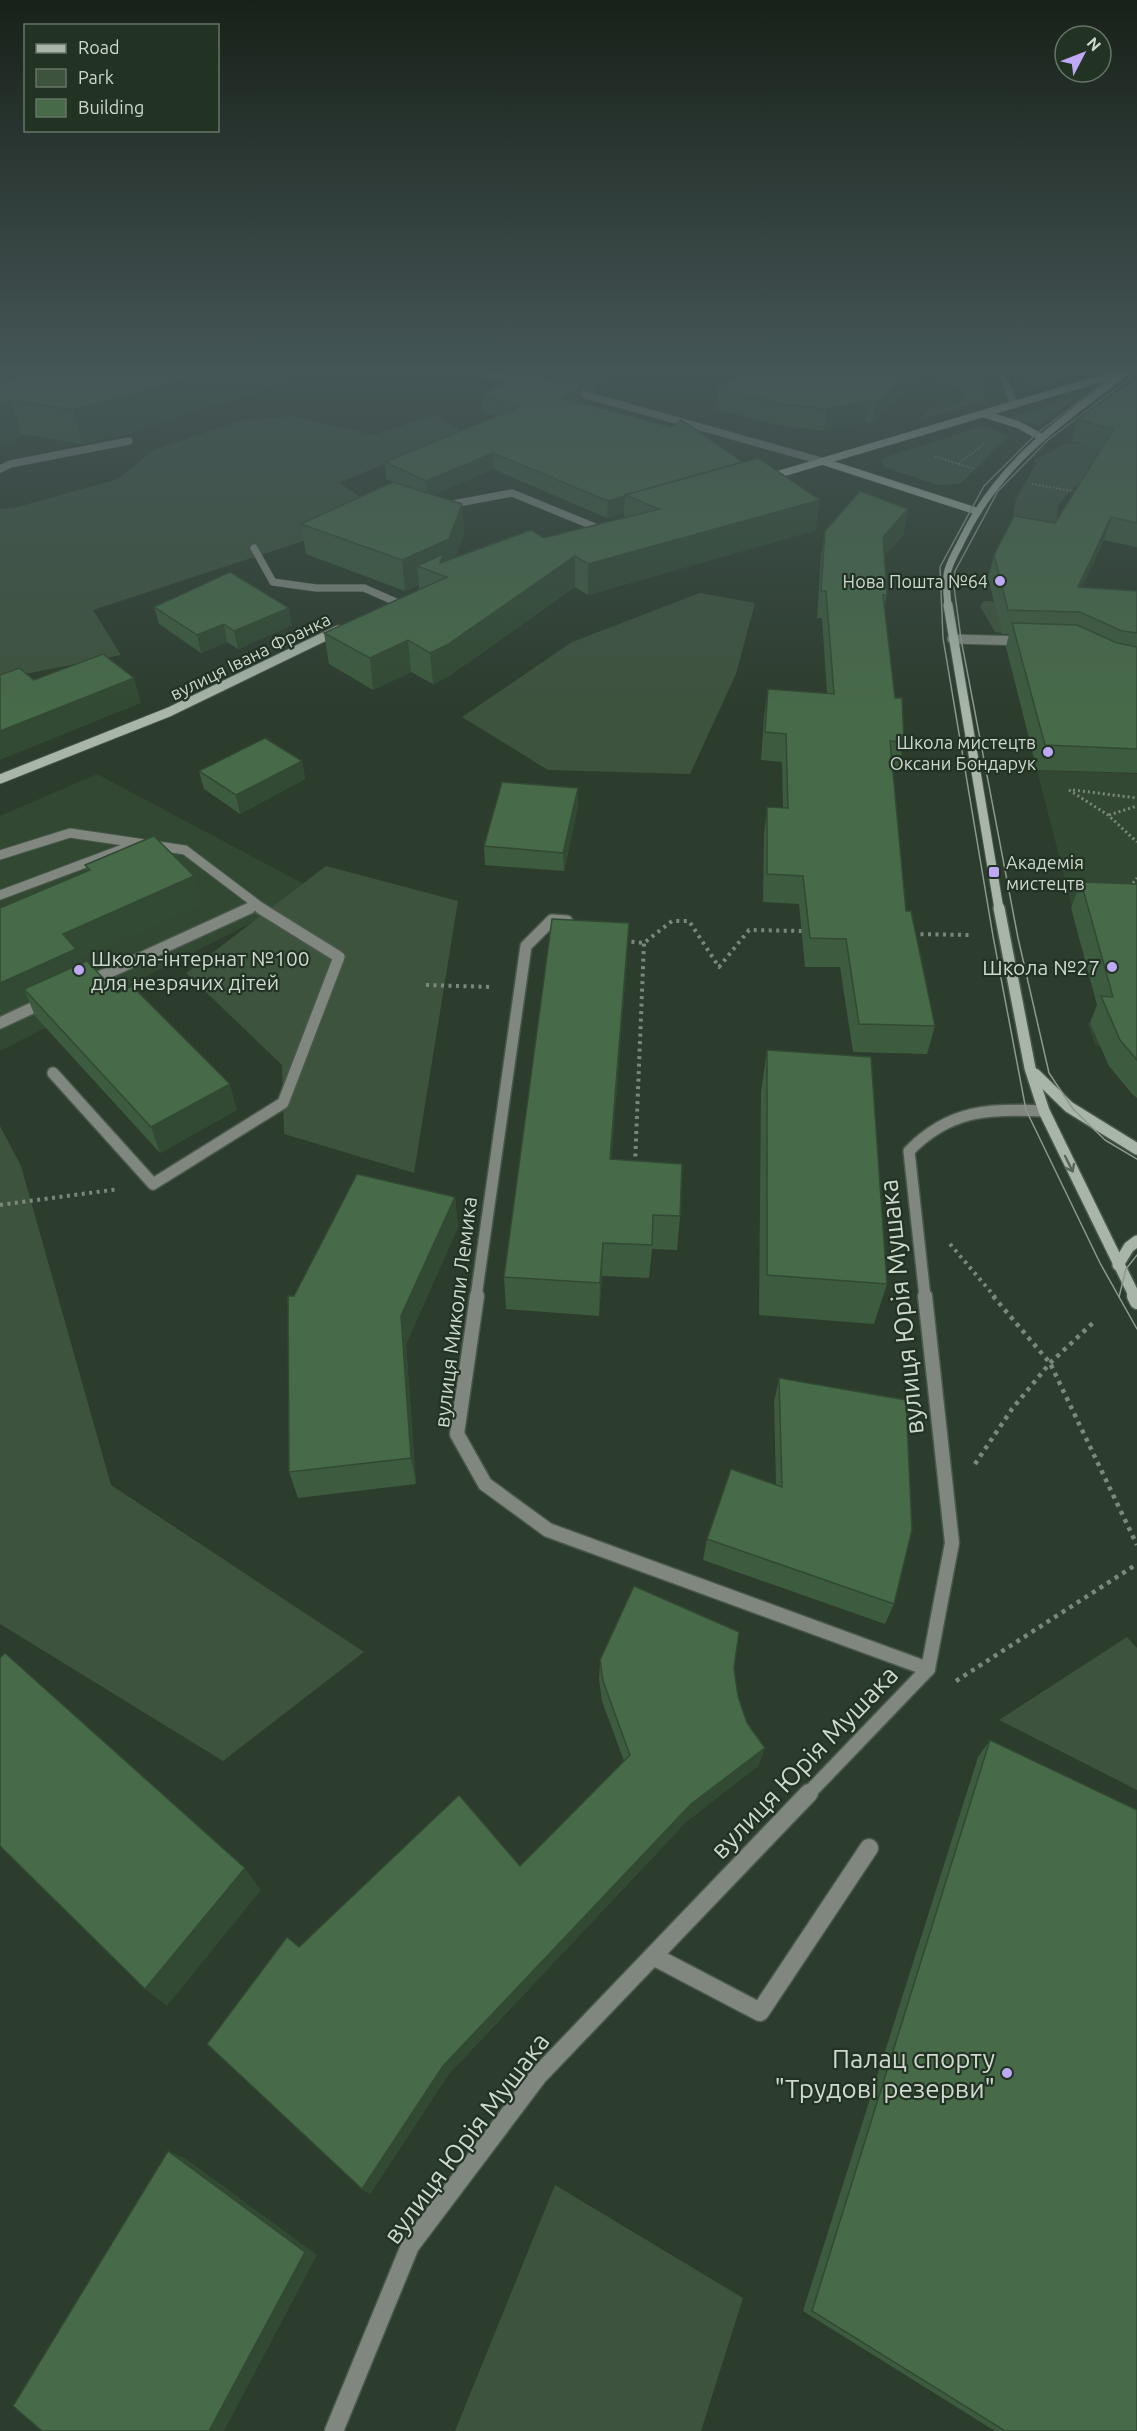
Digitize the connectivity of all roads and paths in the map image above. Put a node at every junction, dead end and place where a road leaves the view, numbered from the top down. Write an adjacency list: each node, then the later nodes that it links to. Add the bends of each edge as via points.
1 (890, 483): 6 (main road)
2 (996, 483): 6 (main road)
3 (1031, 484): 4 (path)
4 (1082, 493)
5 (436, 507): 7 (street, via 512,493)
6 (976, 512): 14 (main road, via 948,569 946,587)
7 (599, 526): 8 (main road)
8 (585, 530)
9 (254, 548): 11 (street, via 273,582 316,588 364,588)
10 (407, 597): 11 (main road)
11 (396, 602): 12 (main road)
12 (386, 607)
13 (343, 628): 16 (main road, вулиця Івана Франка, via 169,712)
14 (952, 639): 15 (street); 38 (main road)
15 (1028, 641)
16 (0, 779)
17 (1137, 798): 19 (path, via 1069,790)
18 (1137, 807): 19 (path)
19 (1108, 815): 20 (path)
20 (1137, 842)
21 (139, 843): 22 (street, via 70,832); 25 (street); 26 (street, via 185,850)
22 (0, 855)
23 (1137, 878): 24 (path)
24 (1128, 890)
25 (0, 895)
26 (256, 905): 35 (street); 43 (street, via 339,957 283,1103)
27 (573, 921): 54 (street, вулиця Миколи Лемика, via 552,920 526,946 457,1434 485,1484 549,1530)
28 (807, 931): 32 (path, via 749,930 719,967 689,921 672,921)
29 (911, 934): 30 (path)
30 (969, 935)
31 (614, 940): 32 (path)
32 (644, 943): 42 (path)
33 (426, 985): 34 (path)
34 (474, 986)
35 (75, 988)
36 (53, 998): 37 (street)
37 (0, 1023)
38 (1030, 1068): 40 (main road); 41 (main road, via 1048,1091)
39 (53, 1073): 43 (street)
40 (1044, 1111): 47 (main road, one-way to 47); 54 (street, вулиця Юрія Мушака, via 1002,1109 948,1119 922,1135 909,1151 952,1543)
41 (1137, 1149)
42 (635, 1172)
43 (153, 1184): 44 (path)
44 (0, 1205)
45 (943, 1236): 50 (path)
46 (1137, 1241): 47 (main road)
47 (1118, 1264): 48 (main road)
48 (1137, 1302)
49 (1096, 1320): 50 (path)
50 (1050, 1363): 51 (path, via 1012,1409); 52 (path)
51 (971, 1470)
52 (1137, 1545)
53 (1137, 1564): 55 (path)
54 (928, 1670): 57 (street, вулиця Юрія Мушака)
55 (952, 1684)
56 (868, 1848): 57 (street, via 759,2012)
57 (653, 1956): 58 (street, вулиця Юрія Мушака, via 538,2076 410,2246)
58 (334, 2431)

